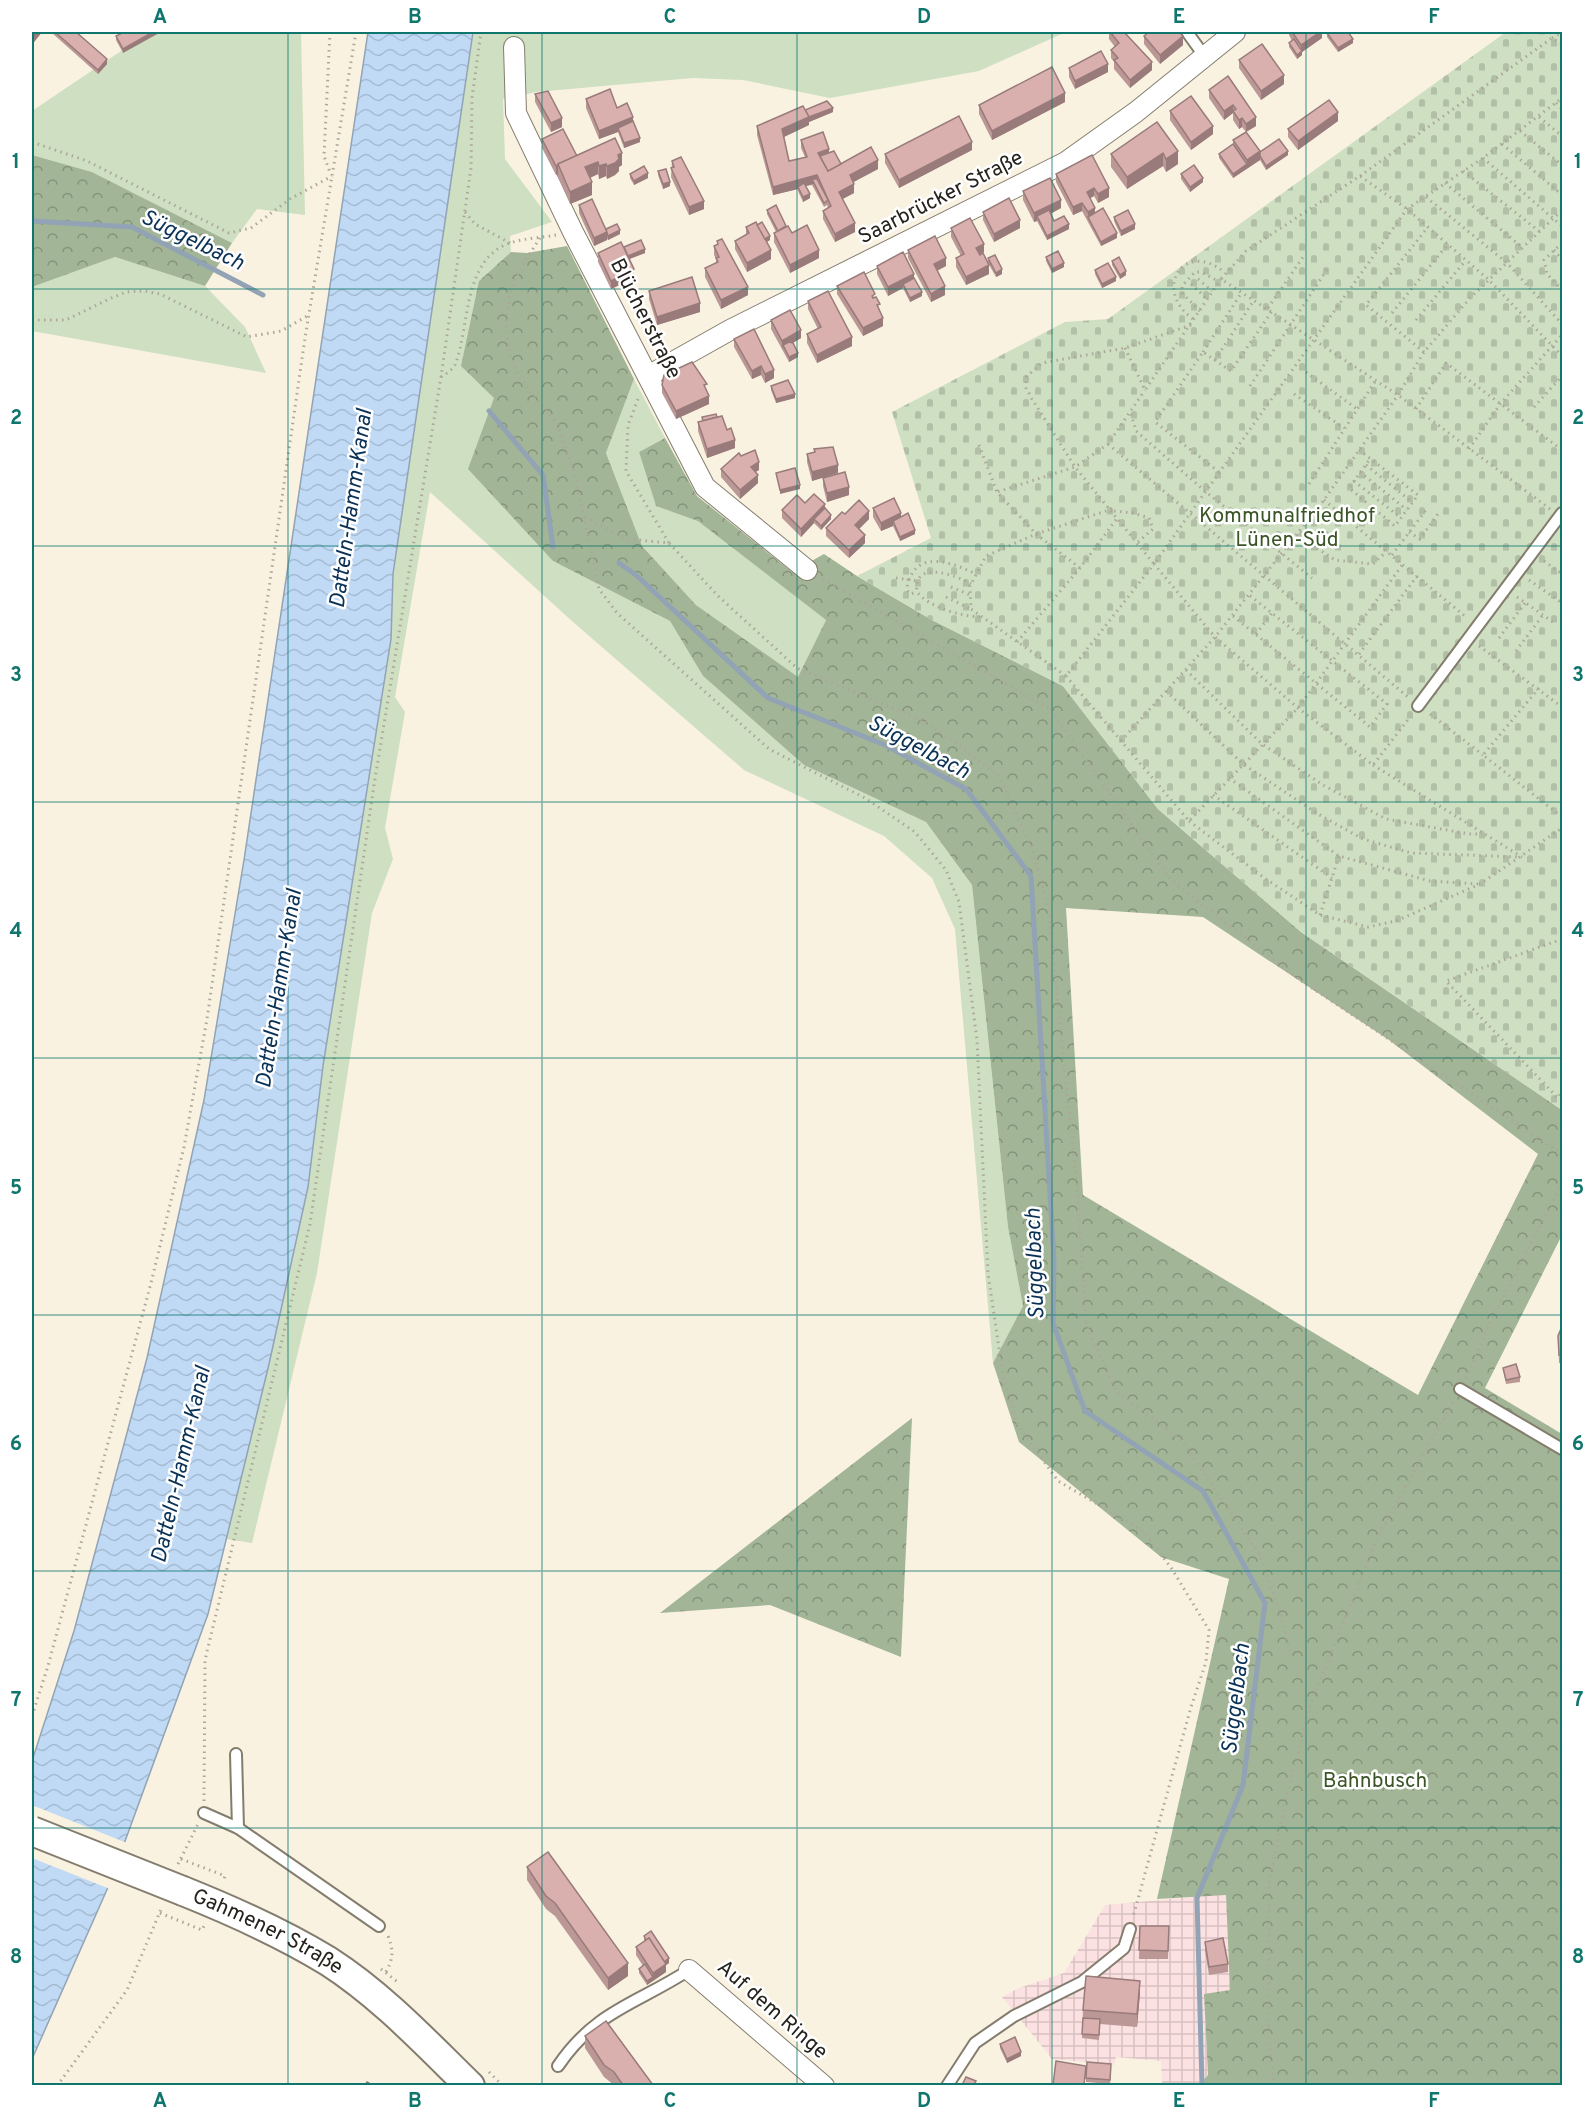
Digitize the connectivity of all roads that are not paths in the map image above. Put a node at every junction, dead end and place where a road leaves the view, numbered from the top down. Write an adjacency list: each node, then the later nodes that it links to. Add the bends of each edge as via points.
1 (1187, 32): 4 (lane)
2 (1235, 32): 4 (street, Saarbrücker Straße)
3 (514, 47): 5 (street, Blücherstraße, via 516,113)
4 (1205, 57): 5 (street, Saarbrücker Straße, via 1066,162 730,330)
5 (648, 376): 7 (street, Blücherstraße, via 705,487)
6 (1562, 515): 8 (lane)
7 (807, 570)
8 (1418, 706)
9 (1460, 1389): 10 (lane)
10 (1563, 1449)
11 (236, 1754): 13 (lane)
12 (204, 1813): 13 (lane)
13 (237, 1828): 15 (lane)
14 (32, 1831): 19 (main road, Gahmener Straße, bridge, via 265,1926 329,1962 409,2025)
15 (379, 1926)
16 (1130, 1929): 21 (lane, via 1124,1948 1082,1982 1014,2016 975,2043)
17 (689, 1970): 18 (lane, via 609,2014 575,2041); 20 (street, Auf dem Ringe)
18 (558, 2066)
19 (470, 2085)
20 (824, 2085)
21 (947, 2085)

